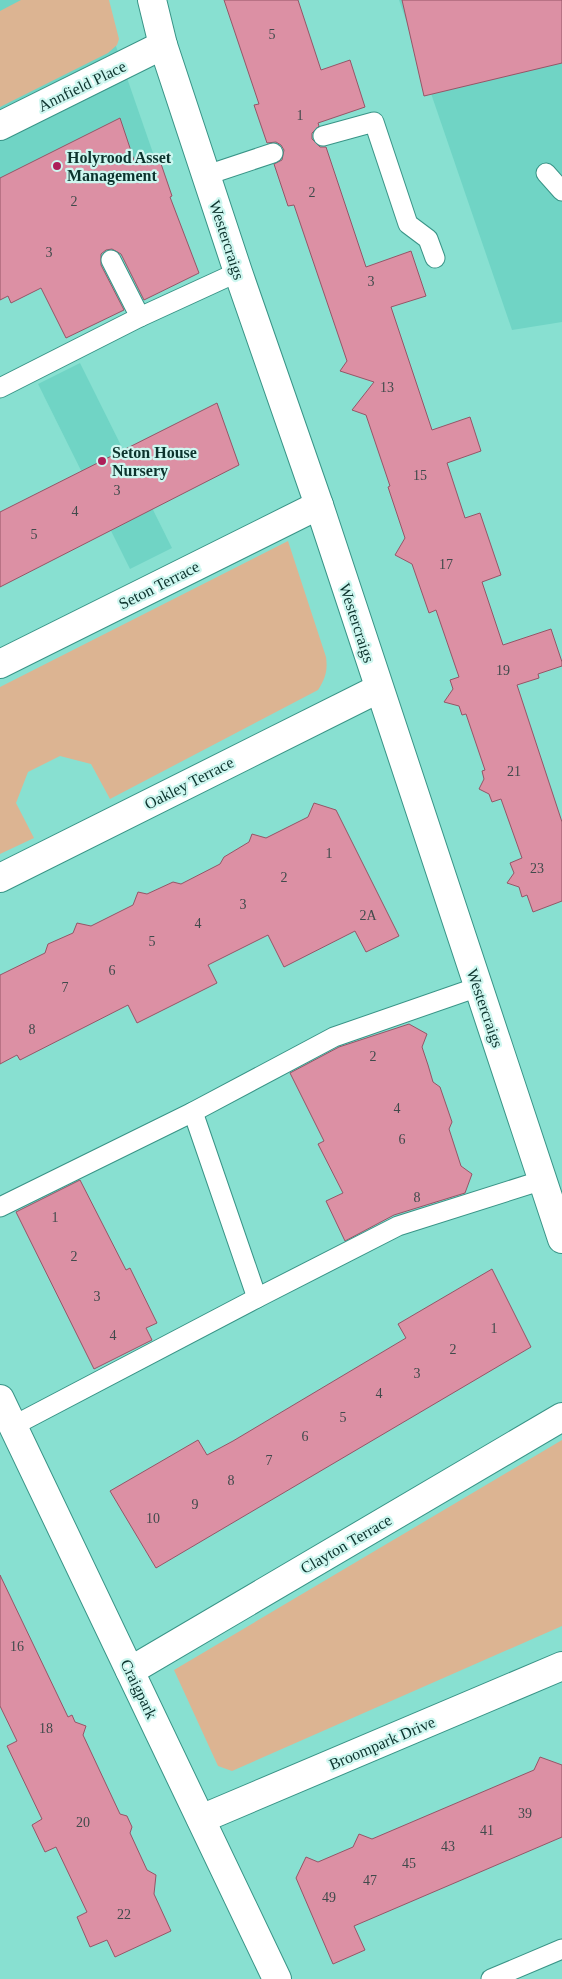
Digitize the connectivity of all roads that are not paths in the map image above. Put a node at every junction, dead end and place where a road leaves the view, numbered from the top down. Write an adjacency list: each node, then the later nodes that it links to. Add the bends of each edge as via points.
1 (151, 2): 2 (street, Westercraigs)
2 (163, 45): 3 (street, Annfield Place); 7 (street, Westercraigs)
3 (0, 126)
4 (322, 136): 9 (lane, via 374,122 408,224 428,239)
5 (273, 153): 7 (lane)
6 (546, 173): 8 (lane)
7 (207, 176): 11 (street, Westercraigs)
8 (562, 191)
9 (434, 258)
10 (111, 260): 12 (lane)
11 (238, 272): 12 (lane); 14 (street, Westercraigs)
12 (140, 317): 13 (lane)
13 (0, 388)
14 (318, 505): 15 (street, Seton Terrace); 16 (street, Westercraigs)
15 (0, 664)
16 (378, 688): 17 (street, Oakley Terrace); 18 (street, Westercraigs)
17 (0, 878)
18 (478, 987): 19 (lane, via 334,1037); 20 (street, Westercraigs)
19 (193, 1112): 21 (lane); 23 (lane)
20 (543, 1180): 22 (street, Westercraigs); 23 (lane, via 398,1226)
21 (0, 1207)
22 (562, 1239)
23 (257, 1298): 26 (lane)
24 (0, 1399): 26 (street, Craigpark)
25 (562, 1417): 28 (street, Clayton Terrace)
26 (13, 1426): 28 (street, Craigpark)
27 (562, 1666): 29 (street, Broompark Drive)
28 (130, 1671): 29 (street, Craigpark)
29 (201, 1820): 31 (street, Craigpark)
30 (562, 1949): 32 (lane)
31 (277, 1979)
32 (491, 1979)

